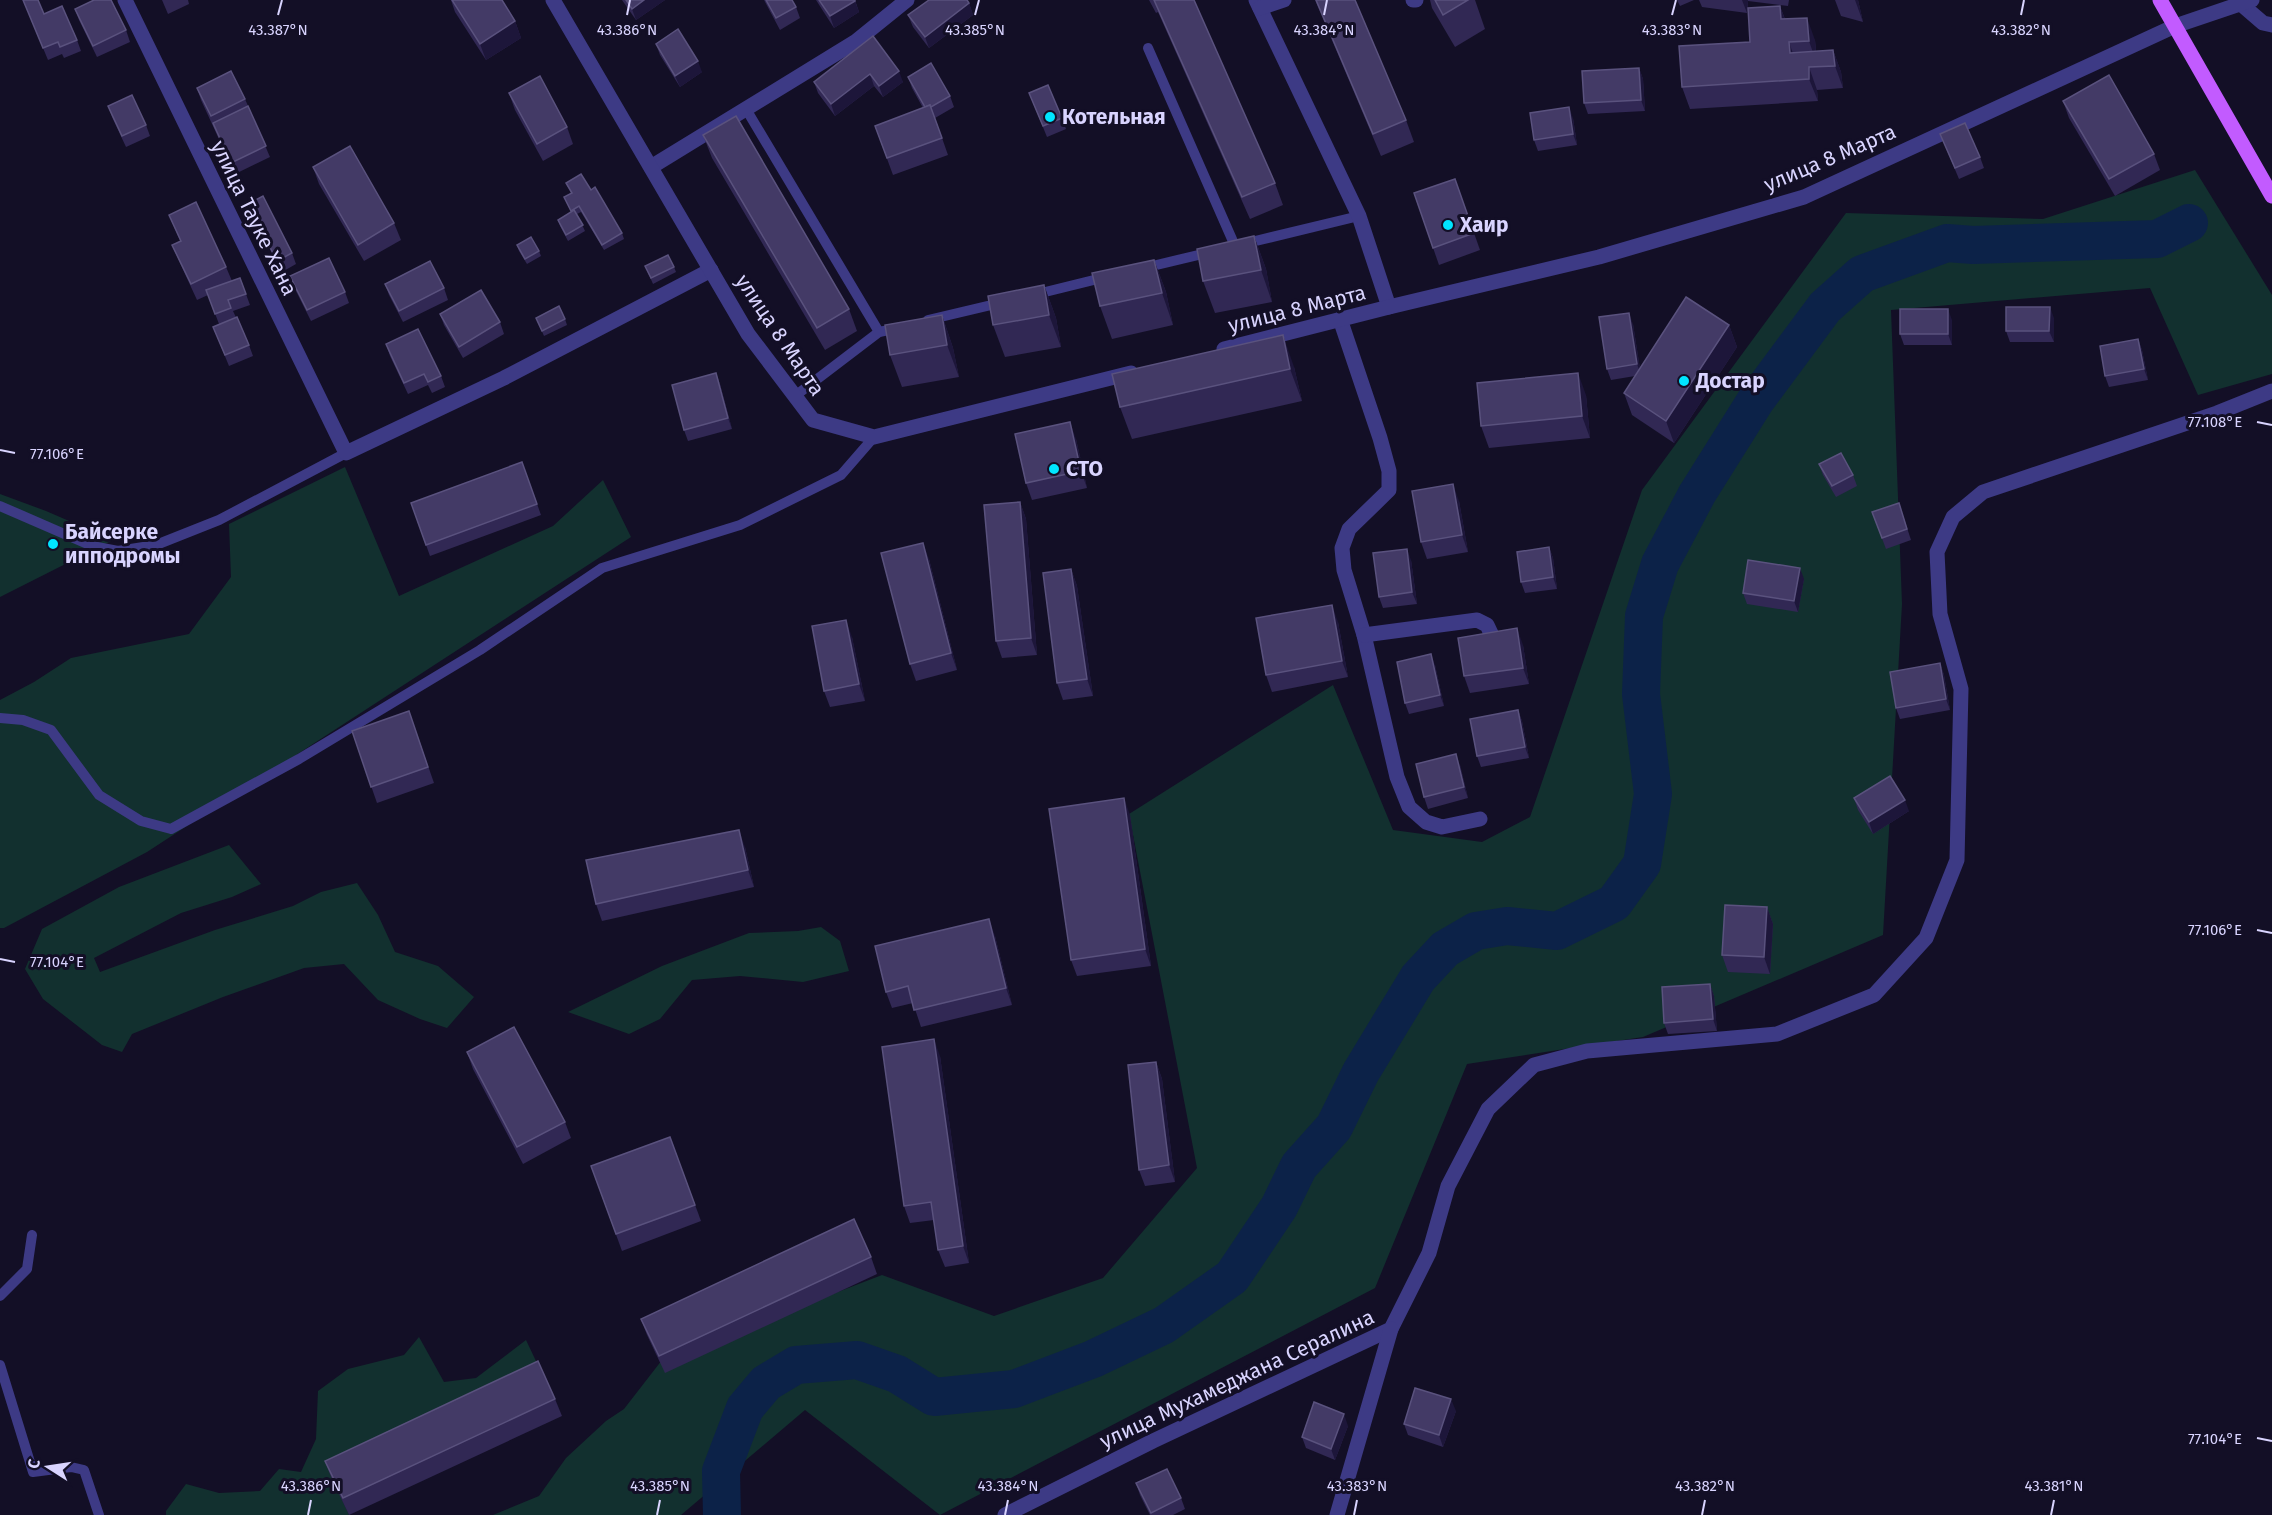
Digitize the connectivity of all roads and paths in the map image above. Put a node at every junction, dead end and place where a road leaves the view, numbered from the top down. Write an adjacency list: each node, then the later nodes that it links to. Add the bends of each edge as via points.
1 (125, 0): 27 (street, улица Тауке Хана)
2 (553, 0): 12 (street, улица 8 Марта)
3 (907, 0): 11 (street, via 855,42)
4 (1284, 0): 7 (street)
5 (2160, 0): 9 (main road)
6 (2246, 2): 8 (street, via 2263,23); 9 (street, улица 8 Марта)
7 (1258, 4): 14 (street)
8 (2272, 25)
9 (2175, 26): 13 (main road); 19 (street, улица 8 Марта, via 1804,197 1599,257)
10 (1148, 48): 15 (lane)
11 (746, 109): 12 (street); 21 (lane)
12 (651, 167): 16 (street, улица 8 Марта)
13 (2272, 195)
14 (1359, 216): 15 (lane); 19 (street)
15 (1235, 246): 17 (lane)
16 (711, 270): 25 (street, улица 8 Марта, via 748,334); 27 (street, via 504,378)
17 (1132, 271)
18 (1120, 274): 21 (lane)
19 (1389, 307): 20 (street, улица 8 Марта)
20 (1340, 319): 22 (street, улица 8 Марта); 29 (street, via 1389,471 1389,490 1349,529 1342,548 1344,570)
21 (879, 332): 25 (lane)
22 (1215, 351)
23 (1146, 369): 26 (street, улица 8 Марта)
24 (2272, 391): 35 (street, улица Мухамеджана Сералина, via 1983,492 1953,517 1937,552 1940,614 1960,689 1957,860 1926,938 1874,995 1777,1034 1587,1051 1534,1065 1488,1109 1448,1186 1429,1253)
25 (795, 396): 26 (street, улица 8 Марта, via 813,420)
26 (874, 437): 31 (lane, via 841,475 740,525 602,568 470,656 299,759 171,829 141,820 99,795 51,730 23,720)
27 (346, 453): 28 (lane, via 219,520 156,545 118,550 92,546)
28 (0, 506)
29 (1364, 635): 30 (street, via 1477,620 1487,625); 32 (street, via 1397,777 1409,807 1426,822 1442,827)
30 (1496, 644)
31 (0, 718)
32 (1480, 819)
33 (32, 1235): 34 (lane, via 27,1269)
34 (0, 1296)
35 (1391, 1329): 38 (street, улица Мухамеджана Сералина); 39 (street)
36 (1, 1372): 37 (lane, via 33,1472 71,1467 84,1470)
37 (99, 1515)
38 (1005, 1515)
39 (1337, 1515)

